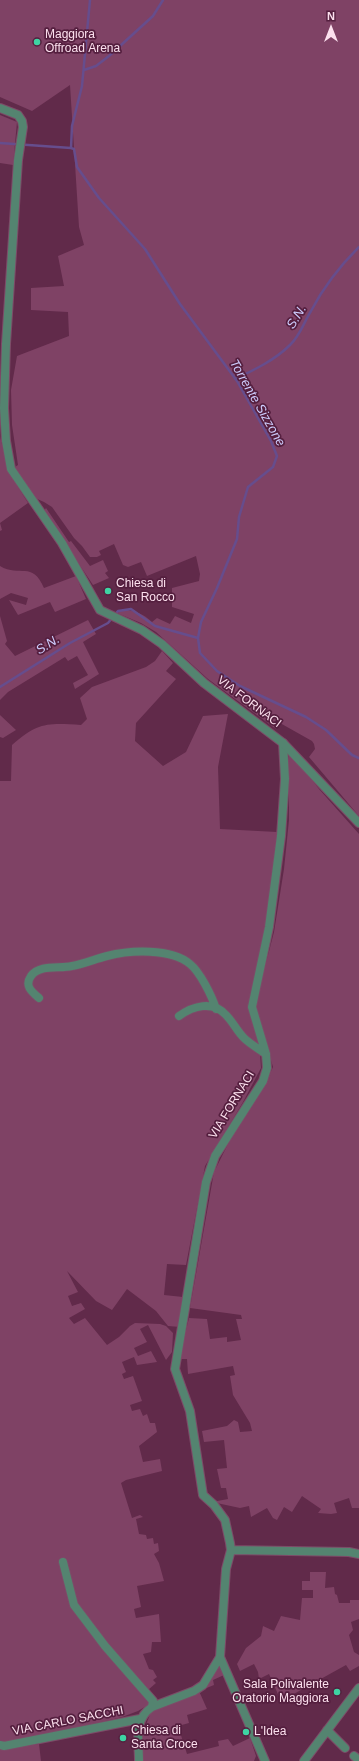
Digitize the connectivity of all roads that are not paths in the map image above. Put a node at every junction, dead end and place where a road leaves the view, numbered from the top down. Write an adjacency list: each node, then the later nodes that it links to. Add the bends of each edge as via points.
1 (0, 108): 2 (street, VIA FORNACI, via 18,115 22,121 6,344 4,408 11,469 62,543 100,610 142,630 162,644 204,683)
2 (283, 743): 3 (street); 7 (street, VIA FORNACI, via 285,779 281,836 269,928 252,1007)
3 (359, 822)
4 (39, 998): 5 (street, via 30,990 28,984 32,975 42,969 64,968 119,953 151,952 177,956 189,963 197,970)
5 (216, 1008): 6 (street, via 199,1006); 7 (street, via 225,1014 243,1037)
6 (179, 1016)
7 (266, 1054): 8 (street, VIA FORNACI, via 267,1068 263,1081 215,1156 206,1182 175,1369 190,1411 203,1495 225,1520)
8 (230, 1550): 9 (street); 11 (street, via 226,1569)
9 (359, 1554)
10 (63, 1562): 13 (street, via 74,1605 105,1646 153,1701)
11 (220, 1657): 13 (street, via 203,1685); 19 (street)
12 (359, 1688): 15 (street)
13 (152, 1707): 14 (street)
14 (140, 1719): 16 (street, VIA CARLO SACCHI); 18 (street)
15 (327, 1730): 17 (street); 20 (street)
16 (0, 1745)
17 (345, 1748)
18 (139, 1761)
19 (264, 1761)
20 (304, 1761)

